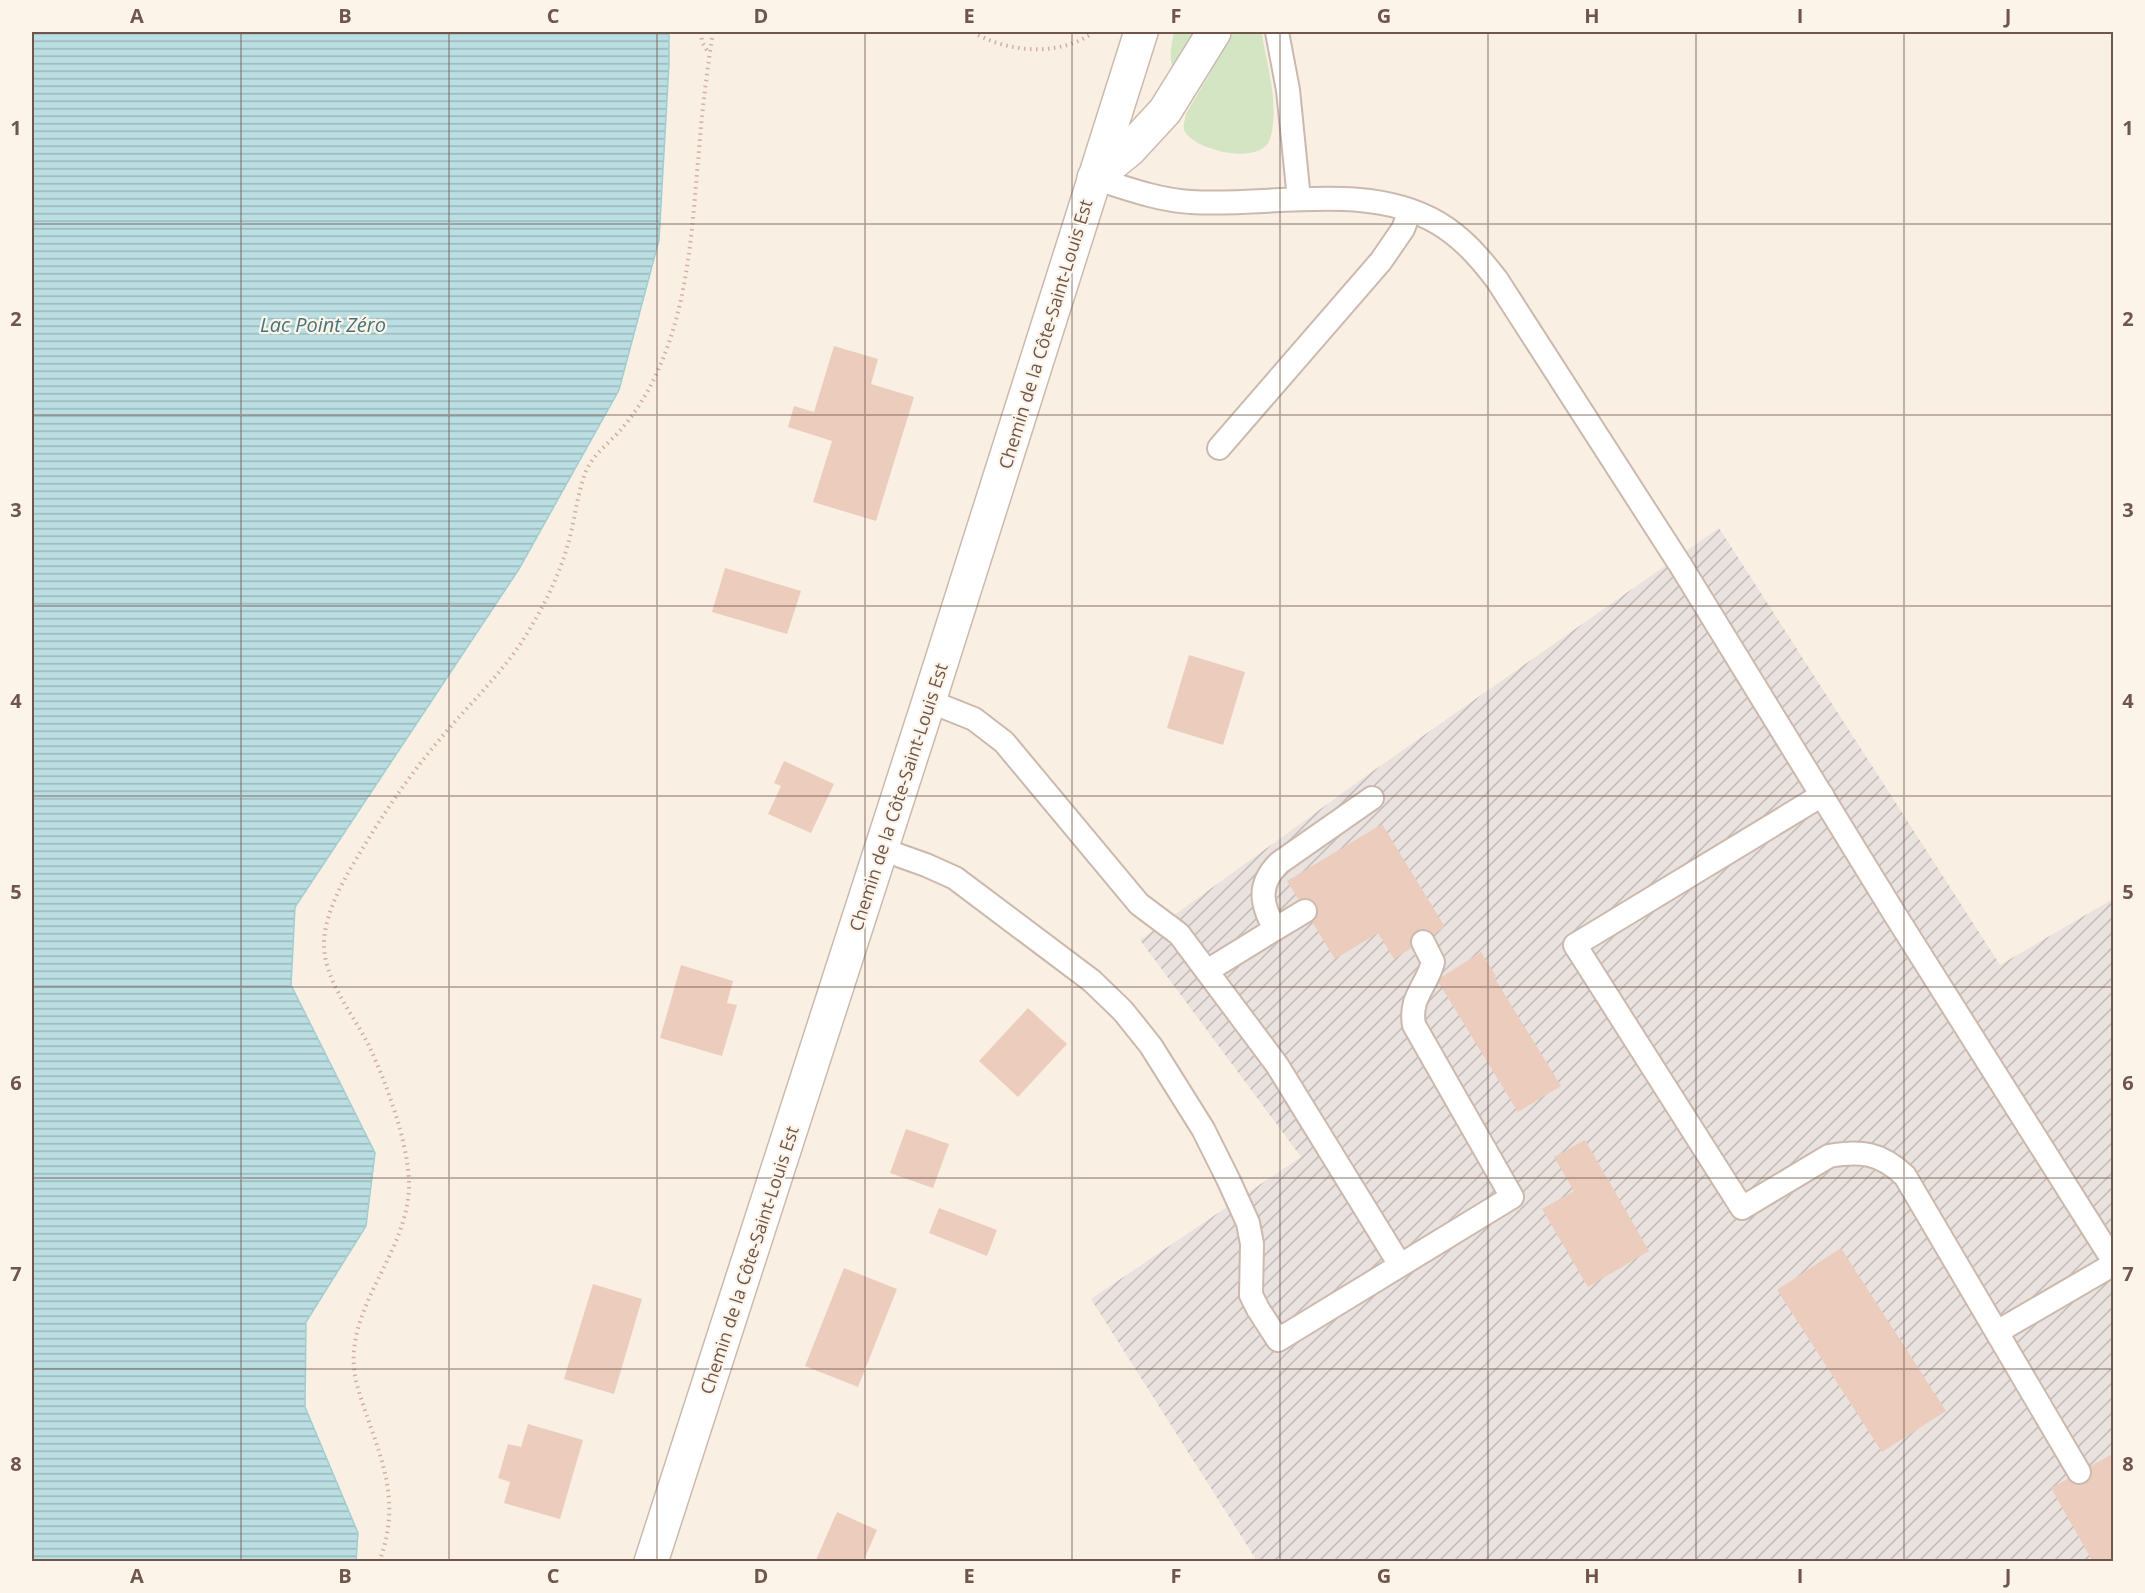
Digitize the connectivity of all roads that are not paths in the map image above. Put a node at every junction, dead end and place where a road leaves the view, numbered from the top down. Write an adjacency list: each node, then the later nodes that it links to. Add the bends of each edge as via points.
1 (1141, 32): 4 (street, Chemin de la Côte-Saint-Louis Est)
2 (1214, 32): 4 (street, via 1165,111 1129,150)
3 (1277, 32): 5 (lane, via 1288,90)
4 (1094, 178): 5 (lane, via 1179,201); 8 (street, Chemin de la Côte-Saint-Louis Est)
5 (1299, 199): 6 (lane, via 1376,203)
6 (1410, 211): 7 (lane, via 1381,261); 9 (lane, via 1453,233 1497,280)
7 (1219, 448)
8 (930, 701): 11 (street, Chemin de la Côte-Saint-Louis Est); 15 (lane, via 974,719 1004,742 1139,904 1179,934)
9 (1822, 795): 16 (lane); 18 (lane, via 1575,945 1742,1208 1829,1156 1875,1155 1905,1176)
10 (1372, 798): 13 (lane, via 1271,871 1263,902)
11 (881, 849): 17 (lane, via 955,878 1092,981 1124,1011 1203,1129 1228,1179 1248,1223 1252,1244 1251,1295 1278,1340); 20 (street, Chemin de la Côte-Saint-Louis Est)
12 (1305, 910): 13 (lane)
13 (1275, 929): 15 (lane)
14 (1423, 942): 17 (lane, via 1433,962 1412,1012 1414,1025 1512,1197)
15 (1207, 971): 17 (lane, via 1278,1065)
16 (2114, 1263): 18 (lane)
17 (1400, 1265)
18 (1996, 1332): 19 (lane)
19 (2079, 1472)
20 (651, 1562)

